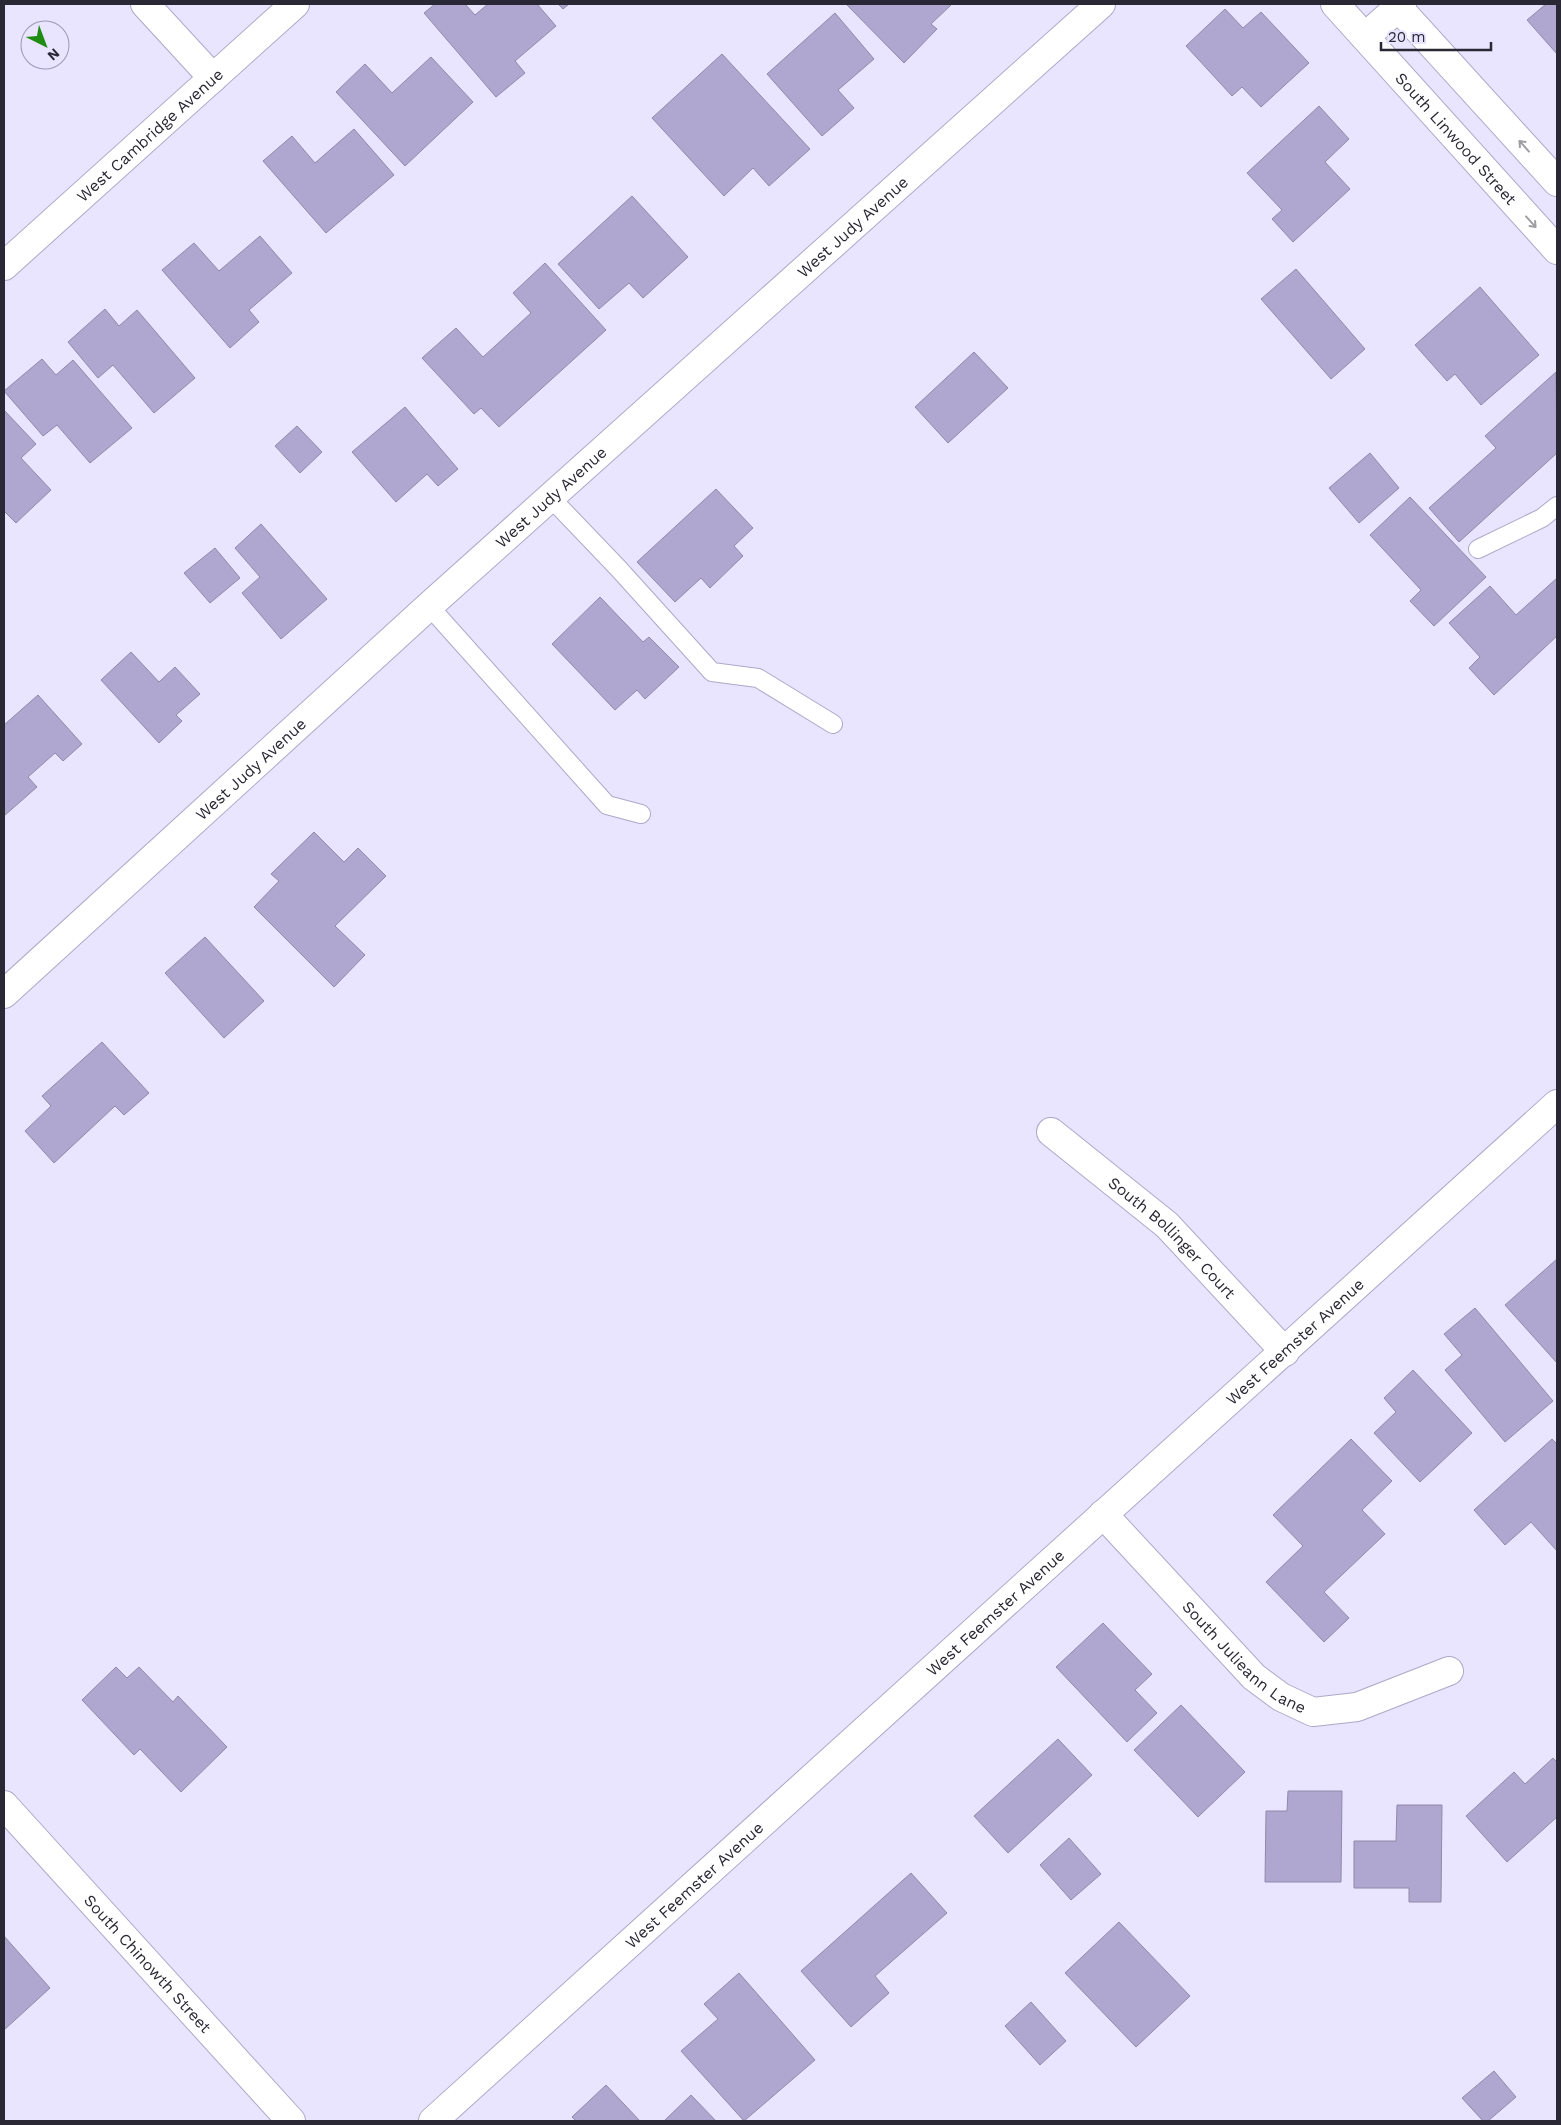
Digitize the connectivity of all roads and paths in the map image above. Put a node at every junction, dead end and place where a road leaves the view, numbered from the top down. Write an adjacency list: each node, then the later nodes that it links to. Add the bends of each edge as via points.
1 (145, 4): 7 (street)
2 (295, 4): 7 (street, West Cambridge Avenue)
3 (1101, 4): 11 (street, West Judy Avenue)
4 (1334, 4): 6 (street, South Linwood Street)
5 (1399, 5): 6 (street); 8 (street, one-way to 5)
6 (1364, 37): 9 (street, South Linwood Street, one-way to 9)
7 (213, 78): 10 (street, West Cambridge Avenue)
8 (1557, 182)
9 (1557, 250)
10 (4, 266)
11 (550, 497): 14 (street, West Judy Avenue); 15 (lane, via 712,672 758,678)
12 (1557, 506): 13 (lane, via 1542,518)
13 (1478, 549)
14 (429, 606): 16 (lane, via 607,805); 17 (street, West Judy Avenue)
15 (833, 724)
16 (641, 814)
17 (4, 994)
18 (1557, 1104): 20 (street, West Feemster Avenue)
19 (1051, 1132): 20 (street, South Bollinger Court, via 1167,1225)
20 (1285, 1352): 21 (street, West Feemster Avenue)
21 (1103, 1514): 22 (street, South Julieann Lane, via 1254,1677 1281,1697 1313,1712 1357,1707); 25 (street, West Feemster Avenue)
22 (1449, 1670)
23 (4, 1805): 24 (street, South Chinowth Street)
24 (291, 2121)
25 (433, 2121)

